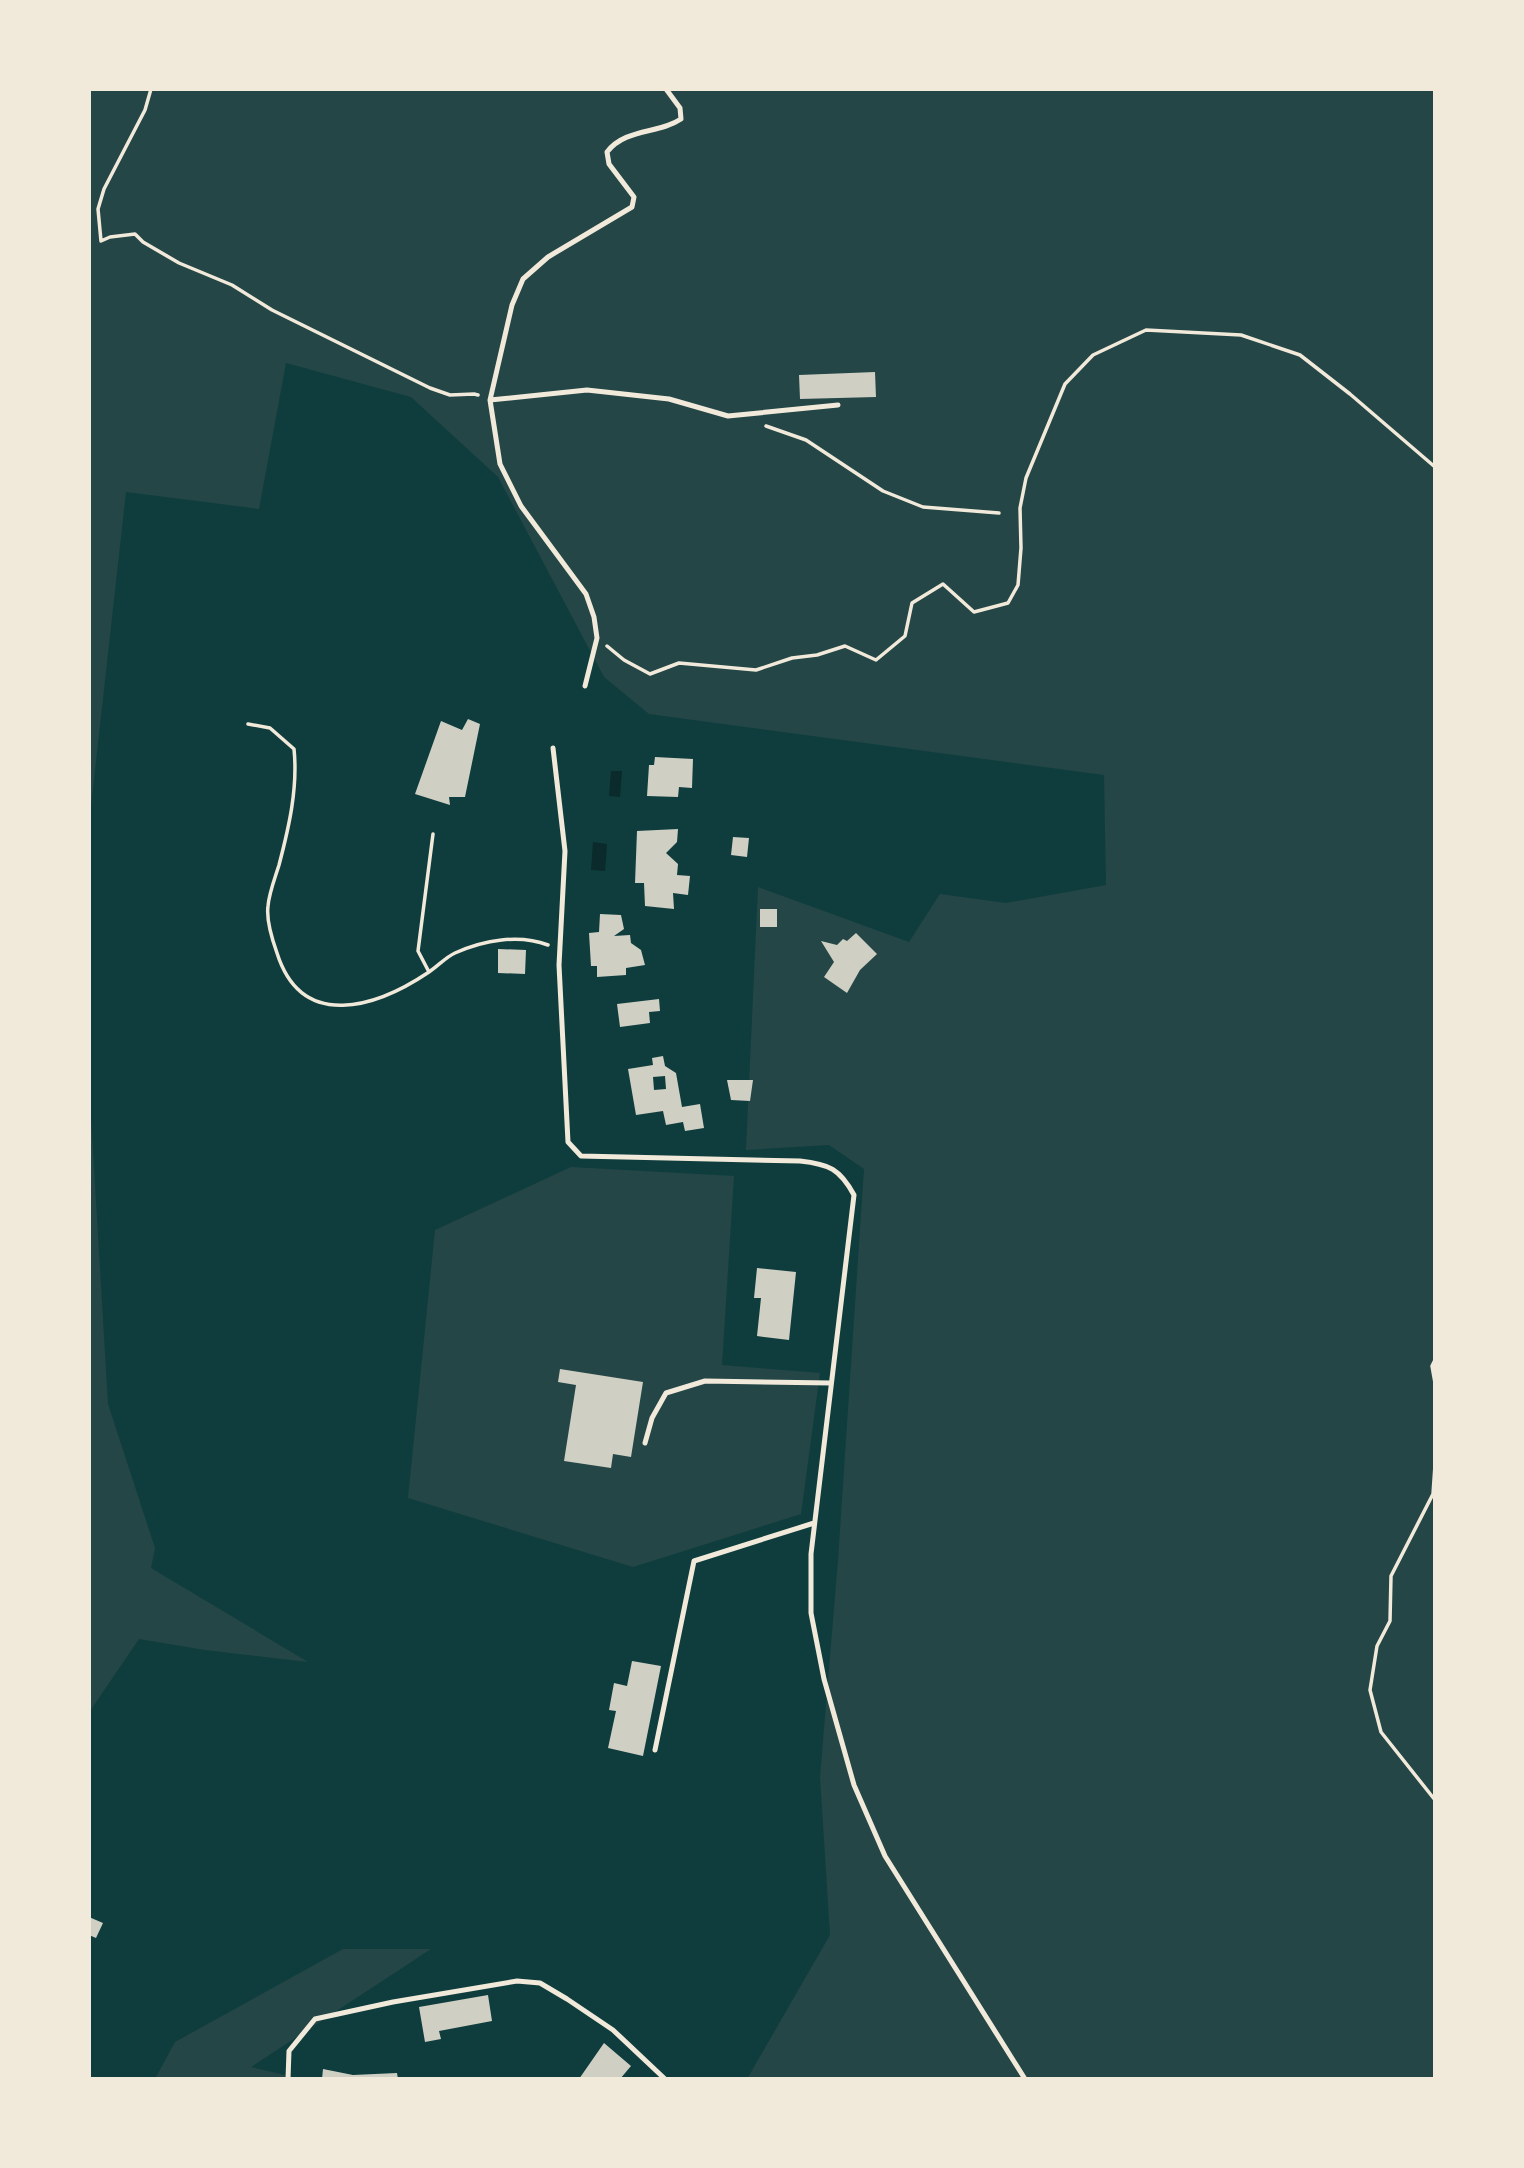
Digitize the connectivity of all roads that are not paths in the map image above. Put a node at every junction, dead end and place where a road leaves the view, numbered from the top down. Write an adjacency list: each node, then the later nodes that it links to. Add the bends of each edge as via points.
1 (666, 89): 2 (lane, via 680,108 681,118 672,125 614,142 607,152 609,164 634,197 632,207 548,257 523,279 512,305)
2 (490, 400): 3 (lane, via 587,390 669,399 729,416); 4 (lane, via 500,464 521,506 586,594 594,617 597,638)
3 (838, 405)
4 (585, 686)
5 (553, 748): 6 (lane, via 565,851 560,949 568,1142 581,1156 800,1161 825,1164 845,1178 855,1195)
6 (831, 1383): 7 (lane, via 705,1381 666,1393); 8 (lane)
7 (645, 1443)
8 (814, 1523): 9 (lane, via 694,1561); 12 (lane, via 811,1613 854,1785 885,1856)
9 (655, 1750)
10 (288, 2079): 11 (lane, via 289,2051 315,2019 517,1981 540,1983 567,1999 613,2031)
11 (665, 2079)
12 (1025, 2079)

